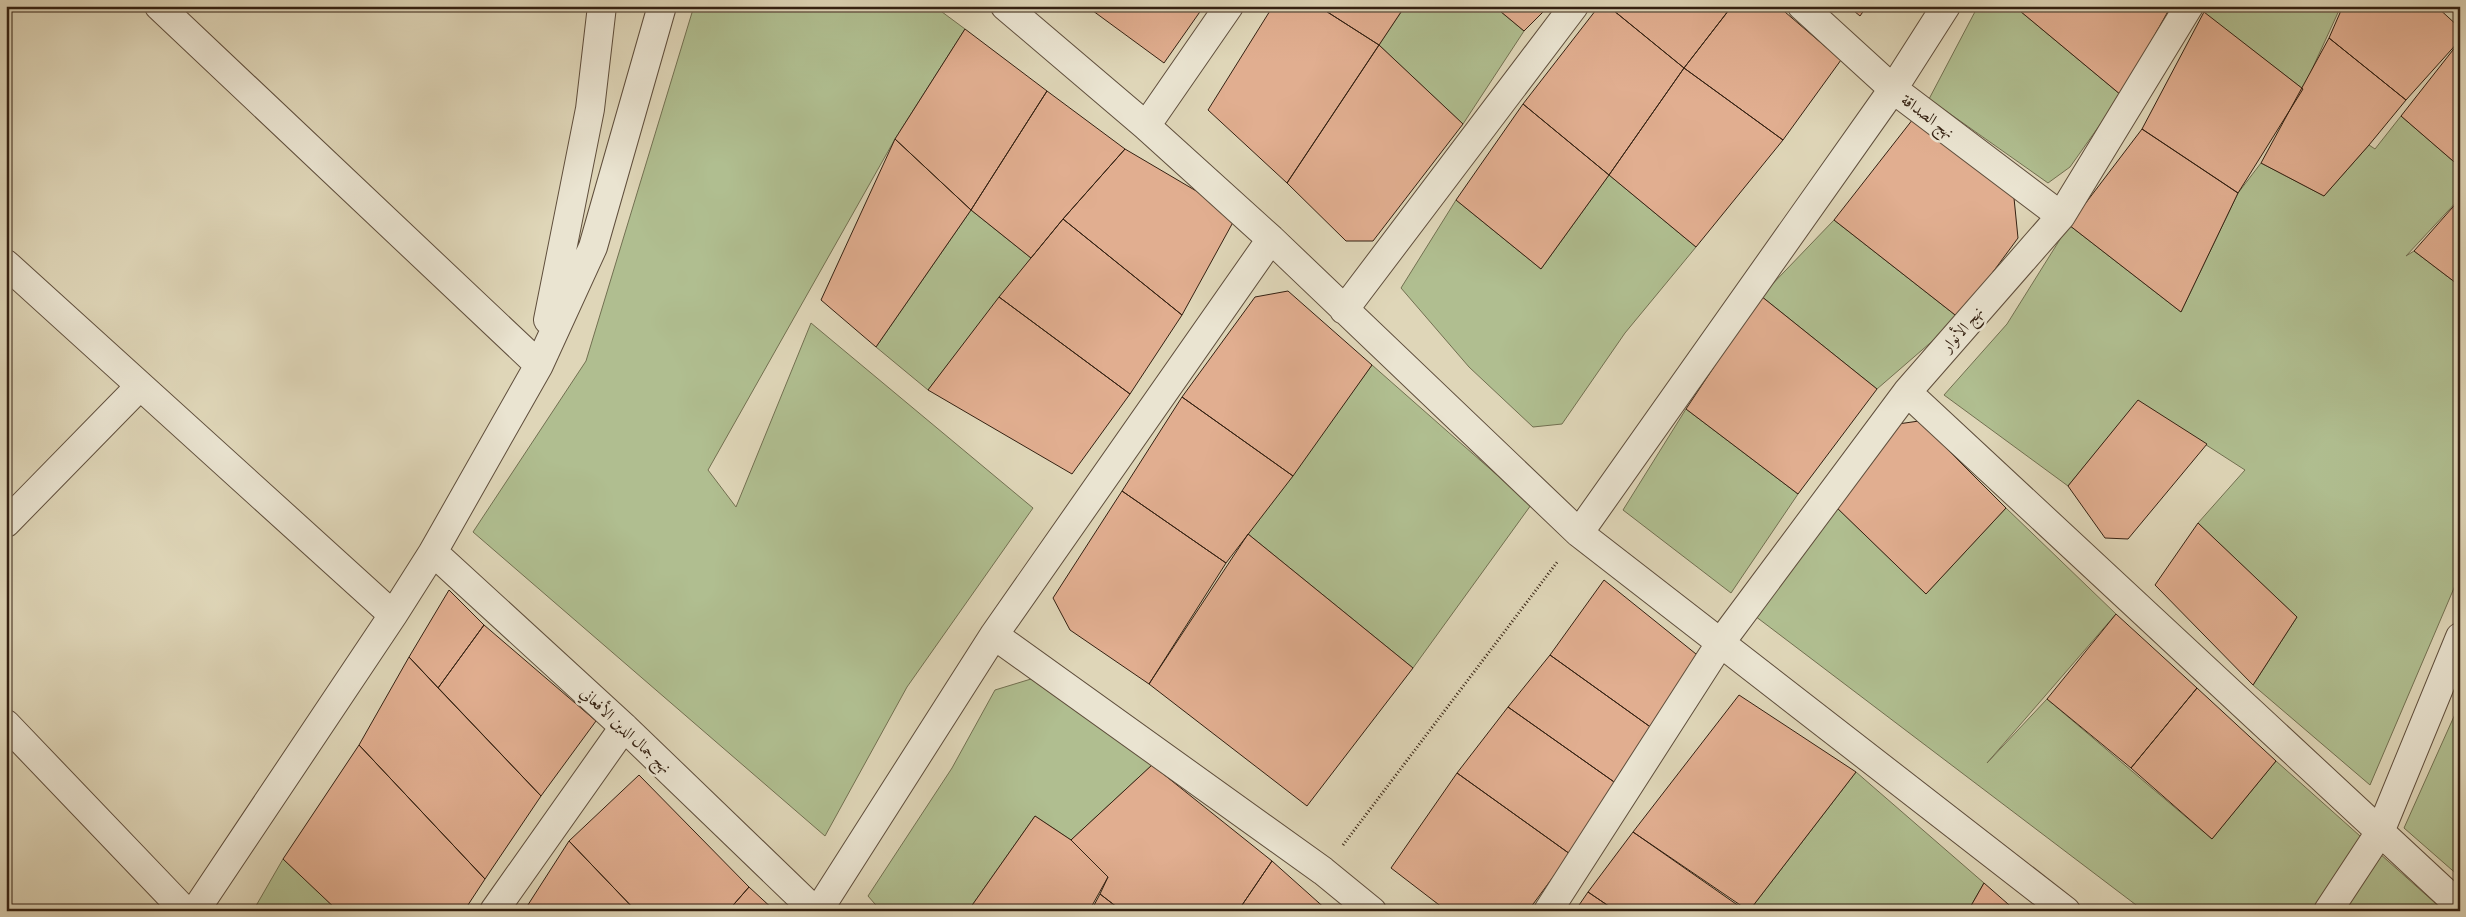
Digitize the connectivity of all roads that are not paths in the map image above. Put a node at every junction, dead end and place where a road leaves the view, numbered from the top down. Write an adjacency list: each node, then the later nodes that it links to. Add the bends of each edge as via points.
1 (159, 6): 16 (street)
2 (602, 6): 16 (street, via 590,109)
3 (662, 6): 16 (street, via 593,247)
4 (1005, 6): 11 (street)
5 (1229, 6): 11 (street)
6 (1574, 6): 15 (street)
7 (1802, 6): 10 (street, نهج الصداقة)
8 (1946, 6): 10 (street)
9 (2189, 6): 12 (street, نهج الأنوار)
10 (1893, 89): 12 (street, نهج الصداقة); 20 (street)
11 (1146, 126): 13 (street)
12 (2061, 216): 18 (street, نهج الأنوار)
13 (1271, 239): 15 (street); 23 (street)
14 (6, 264): 17 (street)
15 (1344, 310): 20 (street)
16 (539, 365): 21 (street)
17 (140, 386): 19 (street); 22 (street)
18 (1907, 392): 25 (street, نهج الأنوار); 28 (street)
19 (6, 522)
20 (1579, 532): 25 (street)
21 (433, 552): 22 (street); 27 (street, نهج جمال الدين الأفعاني)
22 (393, 615): 31 (street)
23 (994, 635): 33 (street); 34 (street, via 1323,871)
24 (2460, 637): 28 (street)
25 (1721, 642): 35 (street, نهج الأنوار); 36 (street)
26 (6, 724): 30 (street)
27 (624, 727): 32 (street); 33 (street, نهج جمال الدين الأفعاني)
28 (2380, 832): 29 (street); 37 (street)
29 (2460, 906)
30 (185, 911)
31 (195, 911)
32 (494, 911)
33 (817, 911)
34 (1372, 911)
35 (1548, 911)
36 (2066, 911)
37 (2328, 911)

